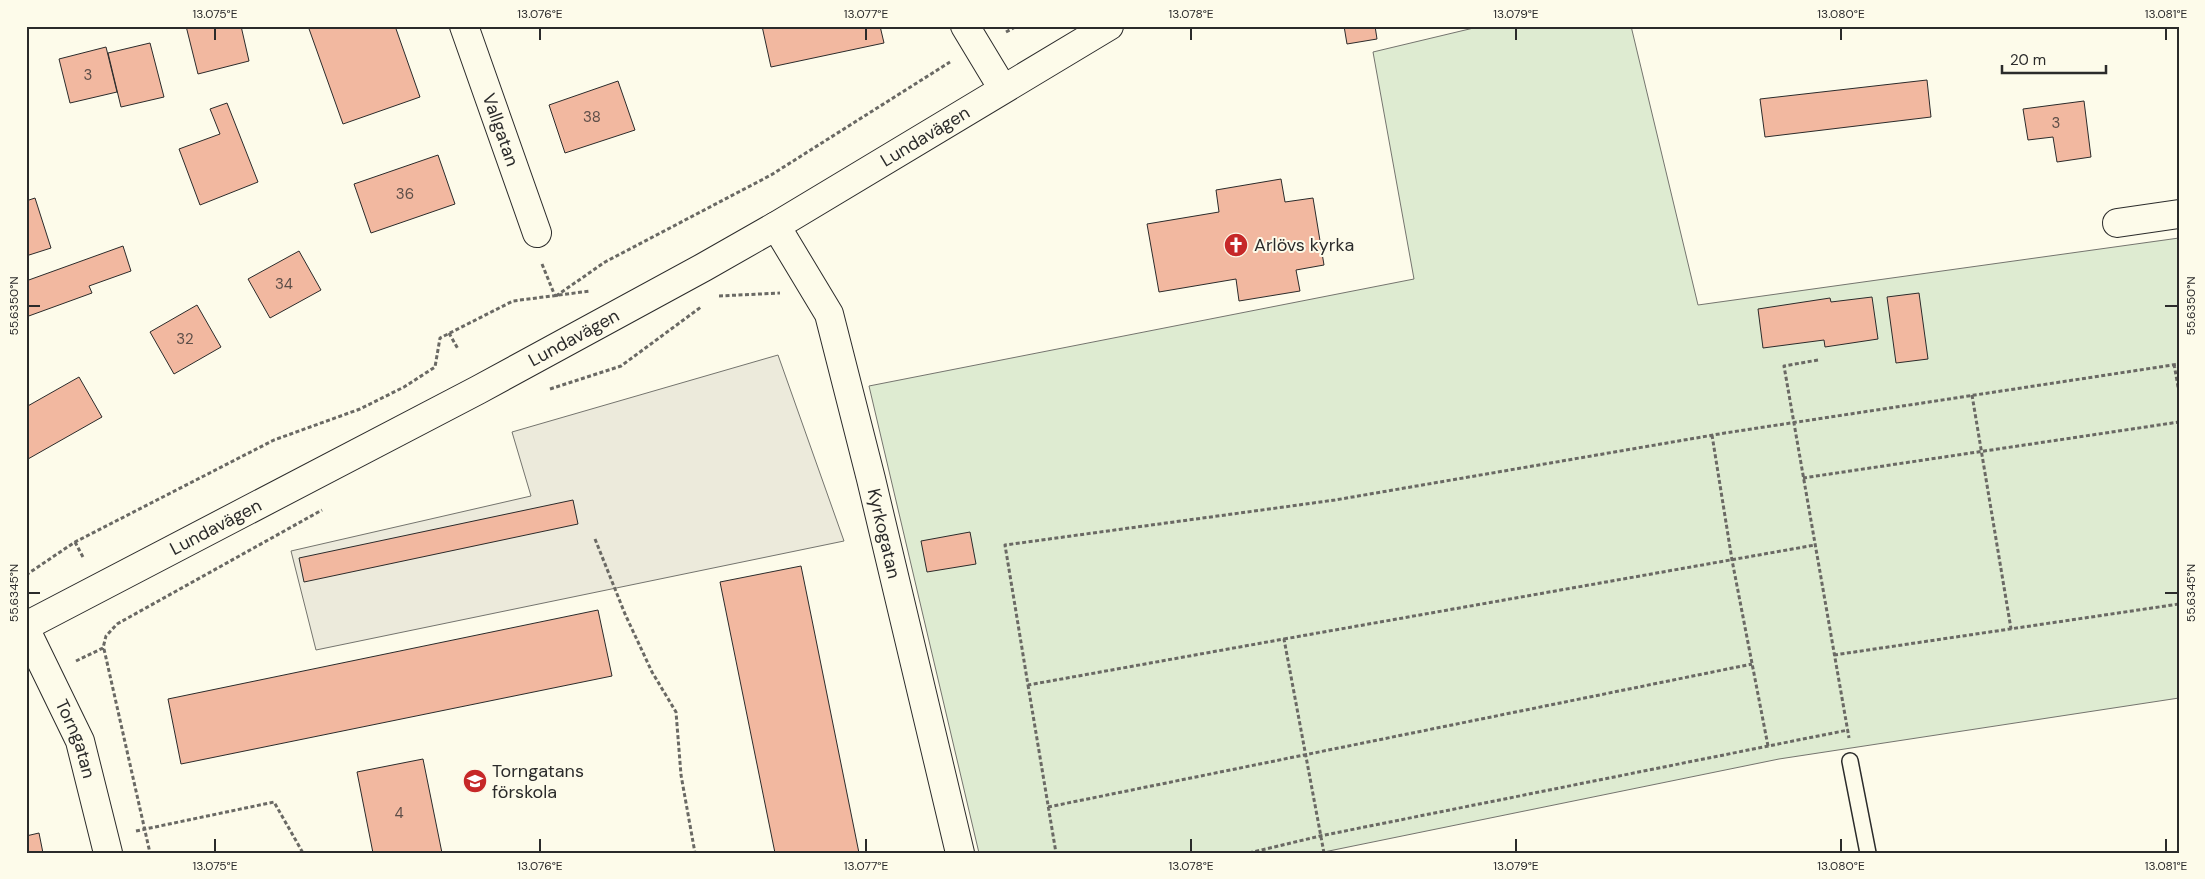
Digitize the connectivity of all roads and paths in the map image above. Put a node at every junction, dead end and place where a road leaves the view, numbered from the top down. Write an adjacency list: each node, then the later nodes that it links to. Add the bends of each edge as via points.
1 (464, 26): 9 (main road, Vallgatan)
2 (1017, 26): 4 (path)
3 (1109, 26): 5 (main road, Lundavägen)
4 (971, 37): 5 (main road); 13 (path, via 940,68 771,175 605,262 555,296 514,301)
5 (1003, 89): 8 (main road, Lundavägen)
6 (2179, 214): 7 (main road)
7 (2117, 223)
8 (776, 226): 32 (main road, Lundavägen, via 478,390); 50 (main road, Kyrkogatan, via 829,314)
9 (537, 233)
10 (782, 293): 11 (path)
11 (715, 296)
12 (708, 302): 18 (path, via 621,366)
13 (449, 333): 14 (path); 30 (path, via 440,338 435,367 404,387 360,409 274,440 75,542)
14 (458, 349)
15 (1818, 360): 22 (path, via 1784,366)
16 (2174, 364): 17 (path); 19 (path); 20 (path)
17 (2179, 364)
18 (548, 390)
19 (2179, 392)
20 (1972, 395): 22 (path); 24 (path)
21 (2179, 422): 24 (path)
22 (1794, 423): 23 (path); 25 (path)
23 (1712, 435): 29 (path); 39 (path, via 1335,500 1005,545)
24 (1981, 452): 25 (path); 33 (path)
25 (1803, 478): 28 (path)
26 (330, 506): 35 (path, via 117,624 106,636)
27 (595, 539): 49 (path, via 652,672 676,712 681,775)
28 (1815, 545): 29 (path); 36 (path)
29 (1732, 560): 34 (path); 37 (path)
30 (26, 575)
31 (2179, 604): 33 (path)
32 (26, 628): 38 (main road, Torngatan)
33 (2011, 629): 36 (path)
34 (1284, 639): 39 (path); 41 (path)
35 (104, 648): 38 (path); 44 (path)
36 (1834, 655): 40 (path, via 1848,730)
37 (1752, 664): 40 (path); 41 (path)
38 (48, 673): 46 (main road, Torngatan, via 80,741)
39 (1028, 685): 43 (path)
40 (1768, 746): 45 (path)
41 (1305, 755): 43 (path); 45 (path)
42 (1850, 761): 54 (lane)
43 (1048, 807): 51 (path)
44 (145, 829): 46 (path); 47 (path); 48 (path, via 274,802)
45 (1320, 836): 52 (path); 53 (path)
46 (107, 845)
47 (150, 853)
48 (303, 853)
49 (695, 853)
50 (960, 853)
51 (1056, 853)
52 (1249, 853)
53 (1324, 853)
54 (1868, 853)

